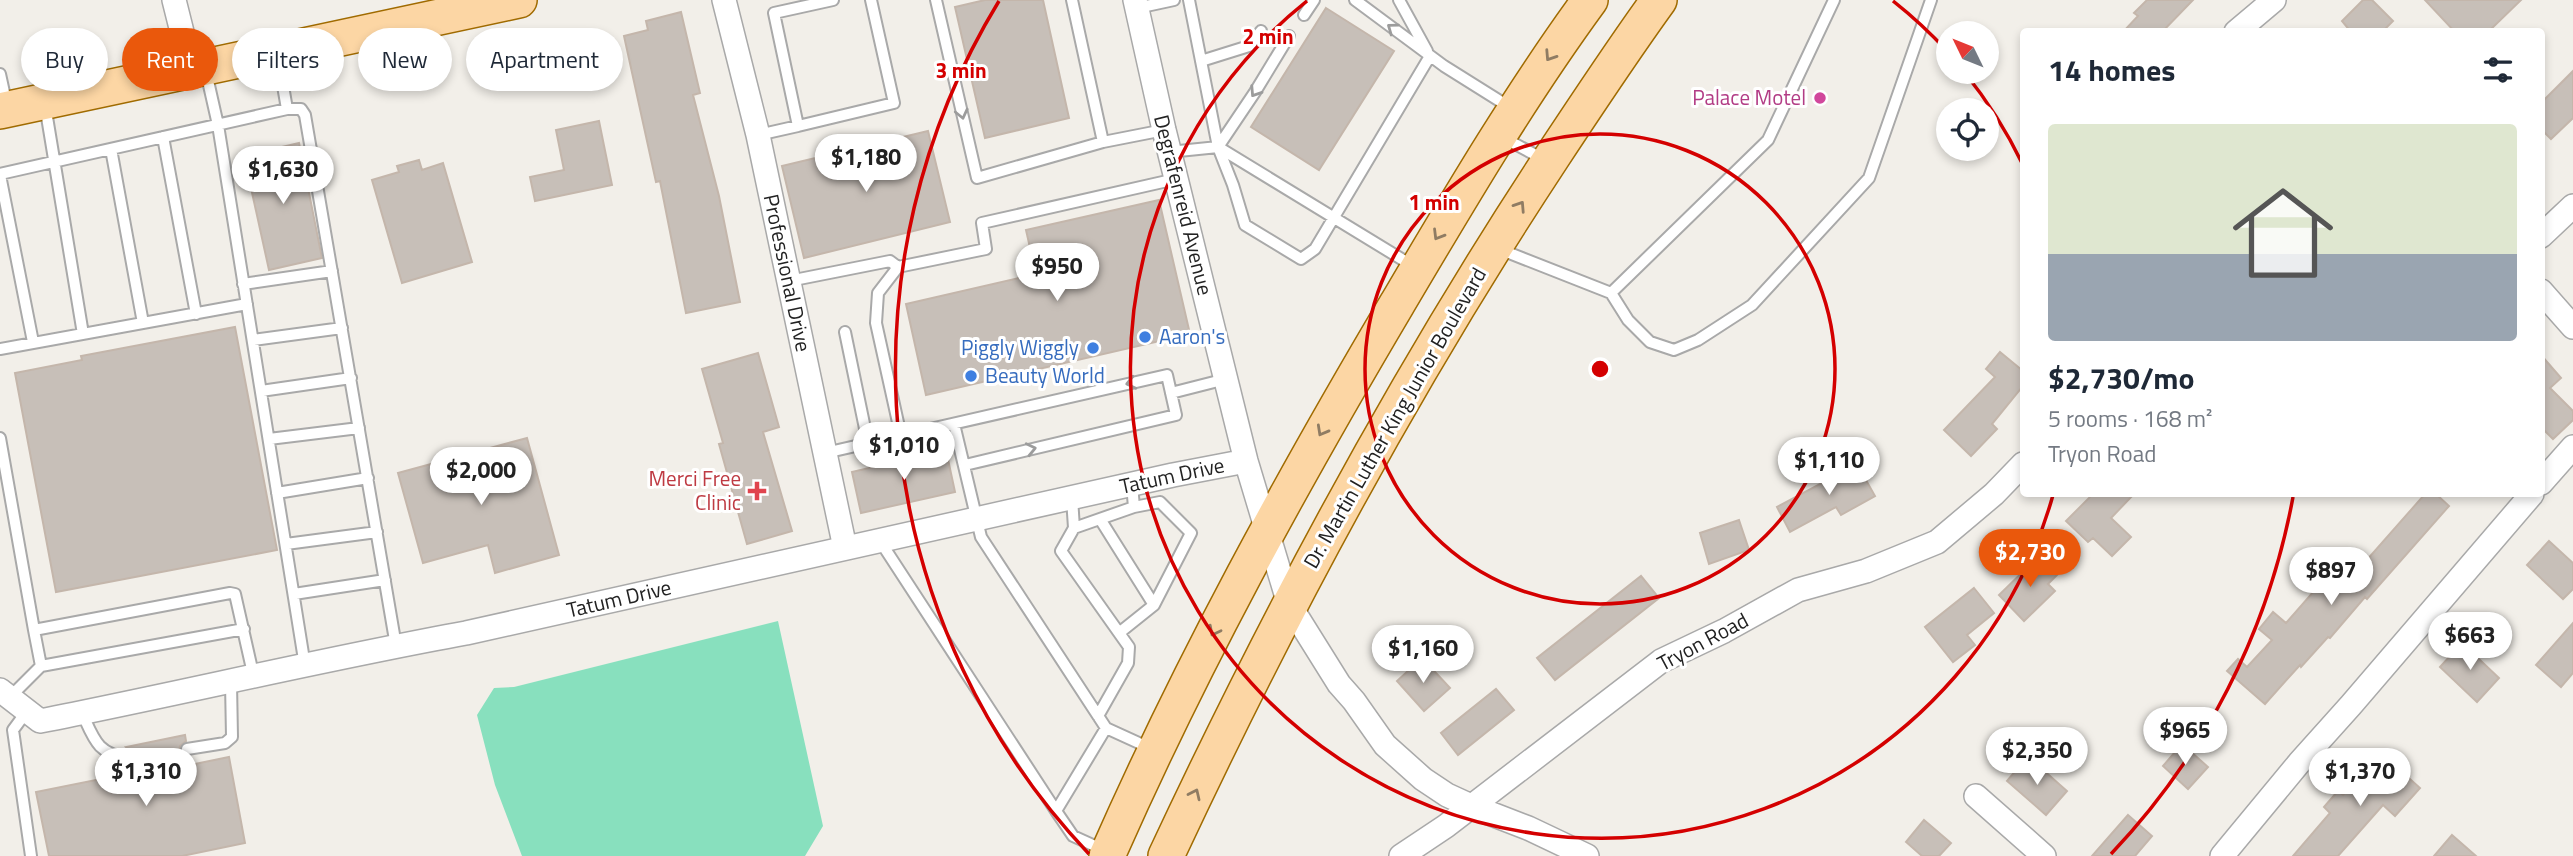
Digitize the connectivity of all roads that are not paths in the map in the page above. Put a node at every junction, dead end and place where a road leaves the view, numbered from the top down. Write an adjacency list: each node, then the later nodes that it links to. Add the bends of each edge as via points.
1 (174, 0): 22 (street)
2 (519, 0): 25 (main road)
3 (724, 0): 40 (street, Professional Drive)
4 (770, 0): 20 (lane)
5 (833, 0): 20 (lane)
6 (871, 0): 38 (lane, via 894,103)
7 (936, 0): 42 (lane, one-way to 42, via 977,178)
8 (1072, 0): 42 (lane)
9 (1174, 0): 19 (lane)
10 (1189, 0): 28 (lane)
11 (1314, 0): 21 (lane)
12 (1354, 0): 27 (lane, one-way to 12)
13 (1398, 0): 27 (lane)
14 (1590, 0): 36 (main road, one-way to 36)
15 (1660, 0): 47 (main road, Dr. Martin Luther King Junior Boulevard)
16 (1833, 0): 59 (lane, via 1768,140)
17 (1931, 0): 59 (lane, via 1869,178 1752,305 1674,350 1650,342 1628,320)
18 (2274, 0): 23 (street)
19 (1136, 4): 39 (street, Degrafenreid Avenue)
20 (774, 13): 38 (lane)
21 (1304, 15)
22 (184, 28)
23 (2241, 28)
24 (1261, 31): 28 (lane, via 1249,46)
25 (344, 36)
26 (1289, 36): 43 (lane, one-way to 43)
27 (1430, 56): 36 (lane); 51 (lane)
28 (1201, 61): 43 (lane)
29 (0, 74): 35 (lane)
30 (122, 84): 33 (main road)
31 (206, 91): 37 (lane)
32 (284, 91): 34 (lane)
33 (45, 101): 35 (main road); 46 (lane)
34 (287, 109): 37 (lane); 56 (lane, via 301,109 305,115)
35 (4, 110)
36 (1506, 122): 47 (lane); 55 (main road, one-way to 55)
37 (218, 125): 41 (lane); 58 (lane)
38 (798, 126): 40 (lane)
39 (1164, 130): 42 (lane); 45 (street, Degrafenreid Avenue)
40 (758, 135): 57 (street, Professional Drive)
41 (163, 137): 44 (lane); 62 (lane)
42 (1103, 142)
43 (1218, 147): 45 (lane); 51 (lane); 51 (lane, via 1245,225 1301,259 1315,249)
44 (111, 149): 46 (lane); 63 (lane)
45 (1169, 152): 49 (street, Degrafenreid Avenue)
46 (55, 161): 48 (lane); 67 (lane)
47 (1549, 162): 53 (main road, Dr. Martin Luther King Junior Boulevard, one-way to 47)
48 (0, 174): 69 (lane)
49 (1176, 179): 54 (lane, via 982,223 986,249); 72 (street, Degrafenreid Avenue)
50 (2573, 206): 52 (street)
51 (1334, 217): 55 (lane)
52 (2545, 232)
53 (1494, 247): 59 (lane); 102 (main road, Dr. Martin Luther King Junior Boulevard)
54 (898, 267): 57 (lane, via 890,261); 77 (lane, via 877,293 876,323)
55 (1418, 269): 95 (main road, one-way to 95)
56 (332, 271): 58 (lane); 65 (lane)
57 (788, 281): 82 (street, Professional Drive)
58 (243, 284): 61 (lane)
59 (1611, 293)
60 (2545, 296): 64 (street)
61 (247, 304): 62 (lane); 68 (lane)
62 (195, 314): 63 (lane)
63 (143, 323): 67 (lane)
64 (2573, 327)
65 (342, 328): 68 (lane); 71 (lane)
66 (845, 332): 80 (lane)
67 (83, 334): 69 (lane)
68 (253, 341): 73 (lane)
69 (33, 342): 70 (lane)
70 (0, 349)
71 (351, 378): 73 (lane); 76 (lane)
72 (1226, 379): 74 (lane); 83 (street, Degrafenreid Avenue)
73 (261, 391): 79 (lane)
74 (1171, 393): 75 (lane, one-way to 75, via 1167,375); 84 (lane, one-way to 74, via 1176,415)
75 (954, 424): 77 (lane); 84 (lane)
76 (359, 428): 79 (lane); 86 (lane)
77 (901, 436): 80 (lane)
78 (0, 438): 105 (lane)
79 (269, 439): 88 (lane)
80 (869, 443): 82 (lane)
81 (2573, 447): 87 (street)
82 (825, 453): 99 (street, Professional Drive)
83 (1246, 461): 89 (street, Tatum Drive); 95 (street, Degrafenreid Avenue)
84 (965, 465): 92 (lane)
85 (2020, 467): 120 (street, Tryon Road, via 1937,542 1866,571 1798,590 1661,661)
86 (368, 478): 88 (lane); 96 (lane)
87 (2545, 478)
88 (278, 493): 98 (lane)
89 (1133, 496): 91 (street, Tatum Drive); 93 (lane); 103 (lane, via 1160,502 1191,533)
90 (2529, 497): 128 (street)
91 (1072, 498): 92 (street, Tatum Drive); 94 (lane)
92 (977, 519): 97 (street, Tatum Drive); 114 (lane, via 981,537)
93 (1100, 519): 94 (lane); 103 (lane)
94 (1074, 528): 106 (lane, via 1061,551)
95 (1266, 530): 102 (street, Degrafenreid Avenue); 117 (main road, one-way to 117)
96 (377, 532): 98 (lane); 100 (lane)
97 (879, 541): 99 (street, Tatum Drive); 121 (lane)
98 (286, 544): 101 (lane)
99 (845, 548): 107 (street, Tatum Drive)
100 (385, 580): 101 (lane); 107 (lane)
101 (294, 594): 109 (lane)
102 (1289, 604): 120 (street, Degrafenreid Avenue, via 1339,684 1385,745 1423,779); 124 (main road, Dr. Martin Luther King Junior Boulevard, one-way to 102)
103 (1154, 605): 106 (lane)
104 (244, 629): 105 (lane, via 238,599 230,593); 108 (lane); 110 (lane)
105 (34, 630): 108 (lane)
106 (1119, 633): 114 (lane, via 1129,647 1128,663)
107 (396, 646): 109 (street, Tatum Drive)
108 (41, 666): 112 (lane)
109 (306, 666): 110 (street, Tatum Drive)
110 (254, 677): 111 (street, Tatum Drive)
111 (231, 683): 113 (street, Tatum Drive); 116 (lane, via 232,737 225,743)
112 (12, 699): 113 (street, Tatum Drive, via 40,721); 123 (lane)
113 (82, 713): 118 (lane, via 104,751)
114 (1098, 716): 115 (lane)
115 (1106, 728): 117 (lane); 121 (lane)
116 (187, 748)
117 (1156, 751): 122 (main road)
118 (128, 758)
119 (1976, 796): 127 (street)
120 (1471, 806): 125 (street, Tryon Road); 126 (street, Degrafenreid Avenue)
121 (1056, 811): 122 (lane, via 1073,836)
122 (1108, 854)
123 (32, 856)
124 (1166, 856)
125 (1401, 856)
126 (1587, 856)
127 (2044, 856)
128 (2222, 856)

